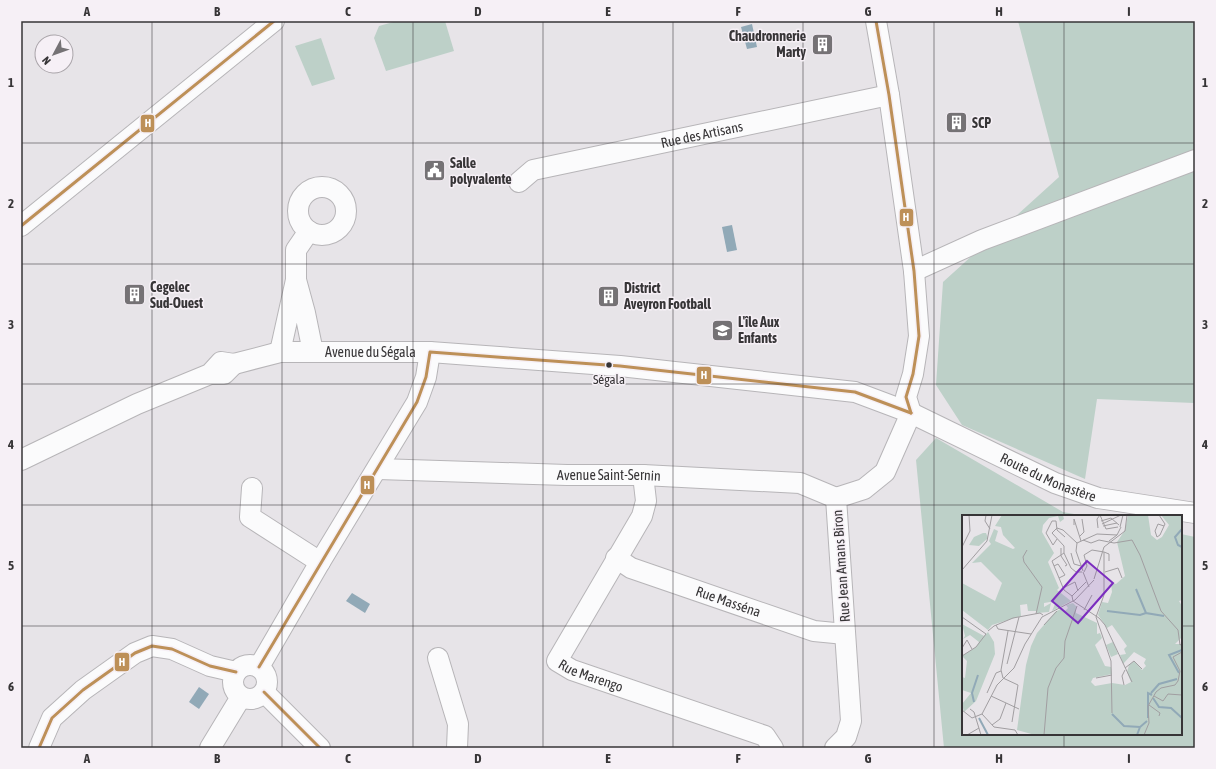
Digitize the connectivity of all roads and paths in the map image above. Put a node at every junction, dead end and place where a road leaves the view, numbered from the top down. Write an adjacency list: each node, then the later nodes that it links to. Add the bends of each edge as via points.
1 (274, 21): 6 (street)
2 (876, 21): 3 (street)
3 (889, 95): 5 (street, Rue des Artisans, via 533,170); 8 (street)
4 (1195, 160): 8 (street, via 982,240)
5 (519, 182)
6 (21, 226)
7 (309, 231): 9 (street, via 296,250)
8 (914, 271): 13 (street, via 919,336 913,374 906,396)
9 (296, 280): 10 (street); 11 (street)
10 (280, 352): 11 (street, Avenue du Ségala); 14 (street, Avenue du Ségala, via 234,364 224,374 210,374 137,404)
11 (313, 352): 12 (street, Avenue du Ségala)
12 (430, 352): 13 (street, Avenue du Ségala, via 620,366 855,392); 15 (street, via 426,377 417,402)
13 (911, 413): 18 (street, Rue Jean Amans Biron, via 885,472 864,489); 19 (street, Route du Monastère, via 1062,486 1098,498)
14 (21, 460)
15 (378, 469): 16 (street, Avenue Saint-Sernin); 21 (street)
16 (643, 476): 18 (street, Avenue Saint-Sernin, via 800,483); 20 (street, Rue Marengo, via 646,501 642,516)
17 (252, 488): 21 (street, via 250,517)
18 (836, 498): 22 (street, Rue Jean Amans Biron)
19 (1195, 513)
20 (616, 558): 22 (street, Rue Masséna, via 631,568 814,631); 32 (street, Rue Marengo, via 558,661 572,670 765,736)
21 (320, 562): 24 (street)
22 (845, 634): 33 (street, Rue Jean Amans Biron, via 851,721 846,737)
23 (438, 658): 31 (street, via 458,724)
24 (259, 667): 25 (street, via 249,664); 26 (street, via 268,681)
25 (236, 672): 27 (street, via 233,683); 28 (street, via 210,666 172,649 152,646 146,648 83,690 52,718)
26 (264, 692): 27 (street, via 256,698); 30 (street)
27 (241, 697): 29 (street)
28 (39, 748)
29 (210, 748)
30 (320, 748)
31 (457, 748)
32 (773, 748)
33 (835, 748)

